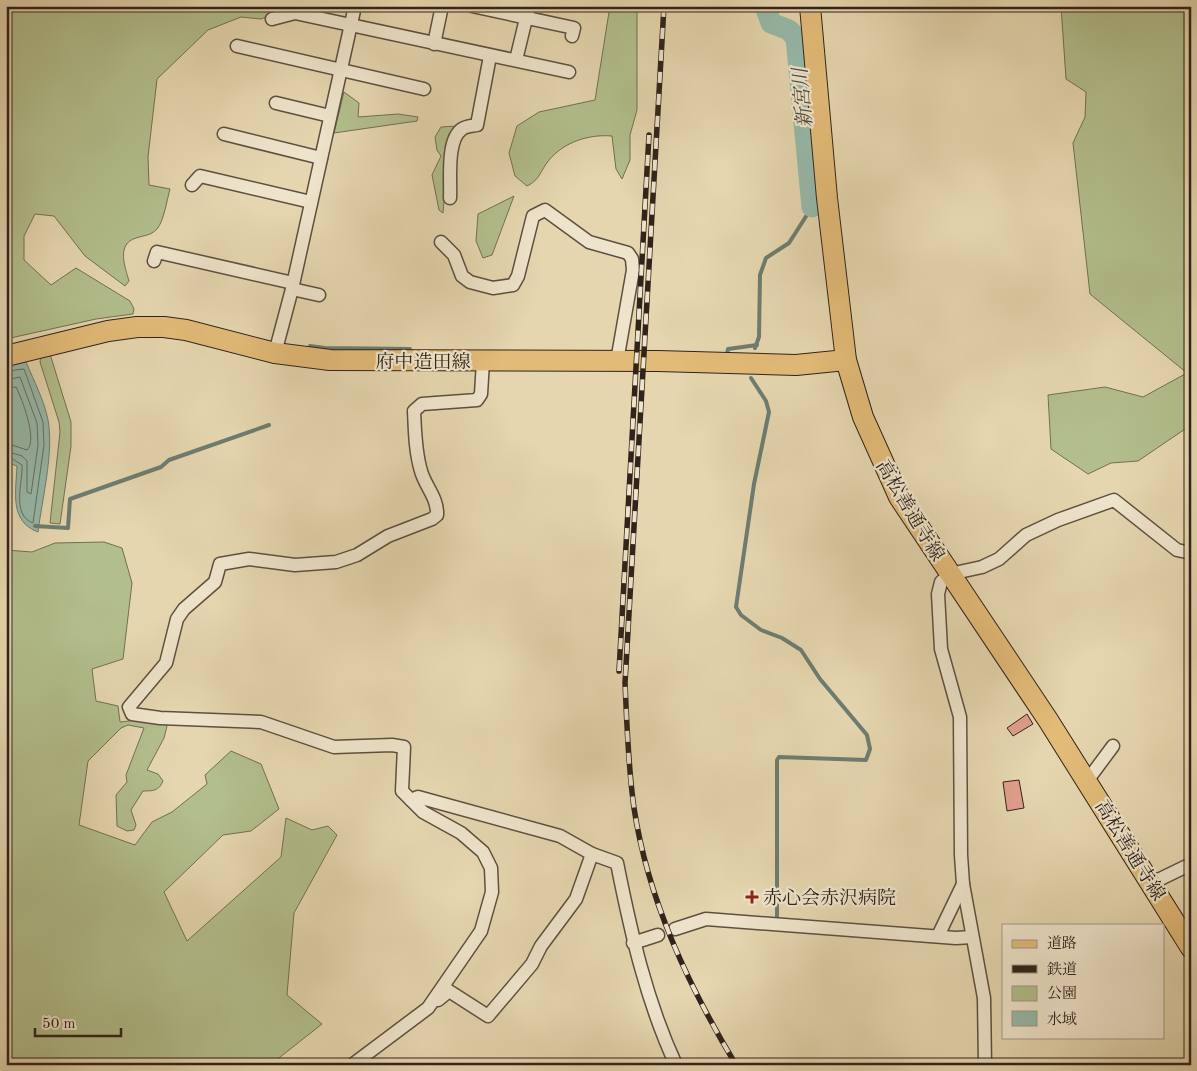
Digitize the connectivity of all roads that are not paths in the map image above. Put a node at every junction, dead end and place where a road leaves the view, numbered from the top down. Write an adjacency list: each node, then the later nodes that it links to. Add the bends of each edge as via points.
1 (355, 6): 7 (street)
2 (442, 6): 9 (street)
3 (472, 6): 5 (street)
4 (810, 6): 29 (main road, 高松善通寺線, via 827,198)
5 (527, 12): 8 (street, via 533,18 574,28); 12 (street)
6 (272, 19): 7 (street, via 294,13)
7 (351, 26): 9 (street); 13 (street)
8 (572, 36)
9 (434, 44): 11 (street)
10 (237, 46): 13 (street)
11 (490, 56): 12 (street); 21 (street, via 477,125 463,128 452,144)
12 (516, 60): 14 (street)
13 (340, 70): 15 (street); 17 (street)
14 (569, 72)
15 (424, 89)
16 (276, 103): 17 (street)
17 (330, 116): 19 (street)
18 (224, 134): 19 (street)
19 (320, 158): 22 (street)
20 (192, 185): 22 (street, via 200,176)
21 (450, 198)
22 (310, 202): 25 (street)
23 (441, 242): 31 (street, via 454,255 462,276 470,282 493,288 513,285 533,216 545,210 589,242 628,253 633,270)
24 (154, 261): 25 (street, via 157,252)
25 (293, 286): 26 (street); 27 (street)
26 (319, 295)
27 (275, 352): 28 (main road, 府中造田線, via 186,330 137,327); 30 (main road, 府中造田線, via 330,360)
28 (6, 356)
29 (846, 360): 31 (main road, 府中造田線, via 796,365); 33 (main road, 高松善通寺線, via 863,417 899,496)
30 (483, 361): 31 (main road, 府中造田線); 36 (street, via 481,394 476,400 422,404 414,411 421,474 437,508 437,515 388,536 357,555 336,562 295,565 249,559 220,564 215,582 177,619 166,662 129,708 132,714 160,718 261,722 334,747 392,744 404,747 402,790)
31 (617, 361)
32 (1191, 553): 33 (street, via 1177,550 1114,500 1058,520 1026,536 999,559 982,567)
33 (950, 574): 35 (main road, 高松善通寺線); 40 (street, via 941,582 938,594 941,649 960,717)
34 (1113, 746): 35 (street)
35 (1087, 781): 39 (main road, 高松善通寺線)
36 (411, 800): 37 (street, via 418,797 560,836); 47 (street, via 423,812 460,832 483,852 491,868 493,885 481,931)
37 (592, 854): 45 (street, via 616,864); 47 (street, via 576,899 541,946 532,964 488,1016 449,991)
38 (1191, 864): 39 (street)
39 (1152, 883): 46 (main road, 高松善通寺線)
40 (964, 884): 43 (street); 44 (street)
41 (675, 930): 43 (street, via 706,919)
42 (658, 935): 45 (street)
43 (938, 936): 44 (street)
44 (972, 937): 50 (street, via 984,998)
45 (633, 943): 49 (street, via 658,1026)
46 (1191, 948)
47 (428, 1008): 48 (street)
48 (352, 1065)
49 (676, 1065)
50 (985, 1065)

